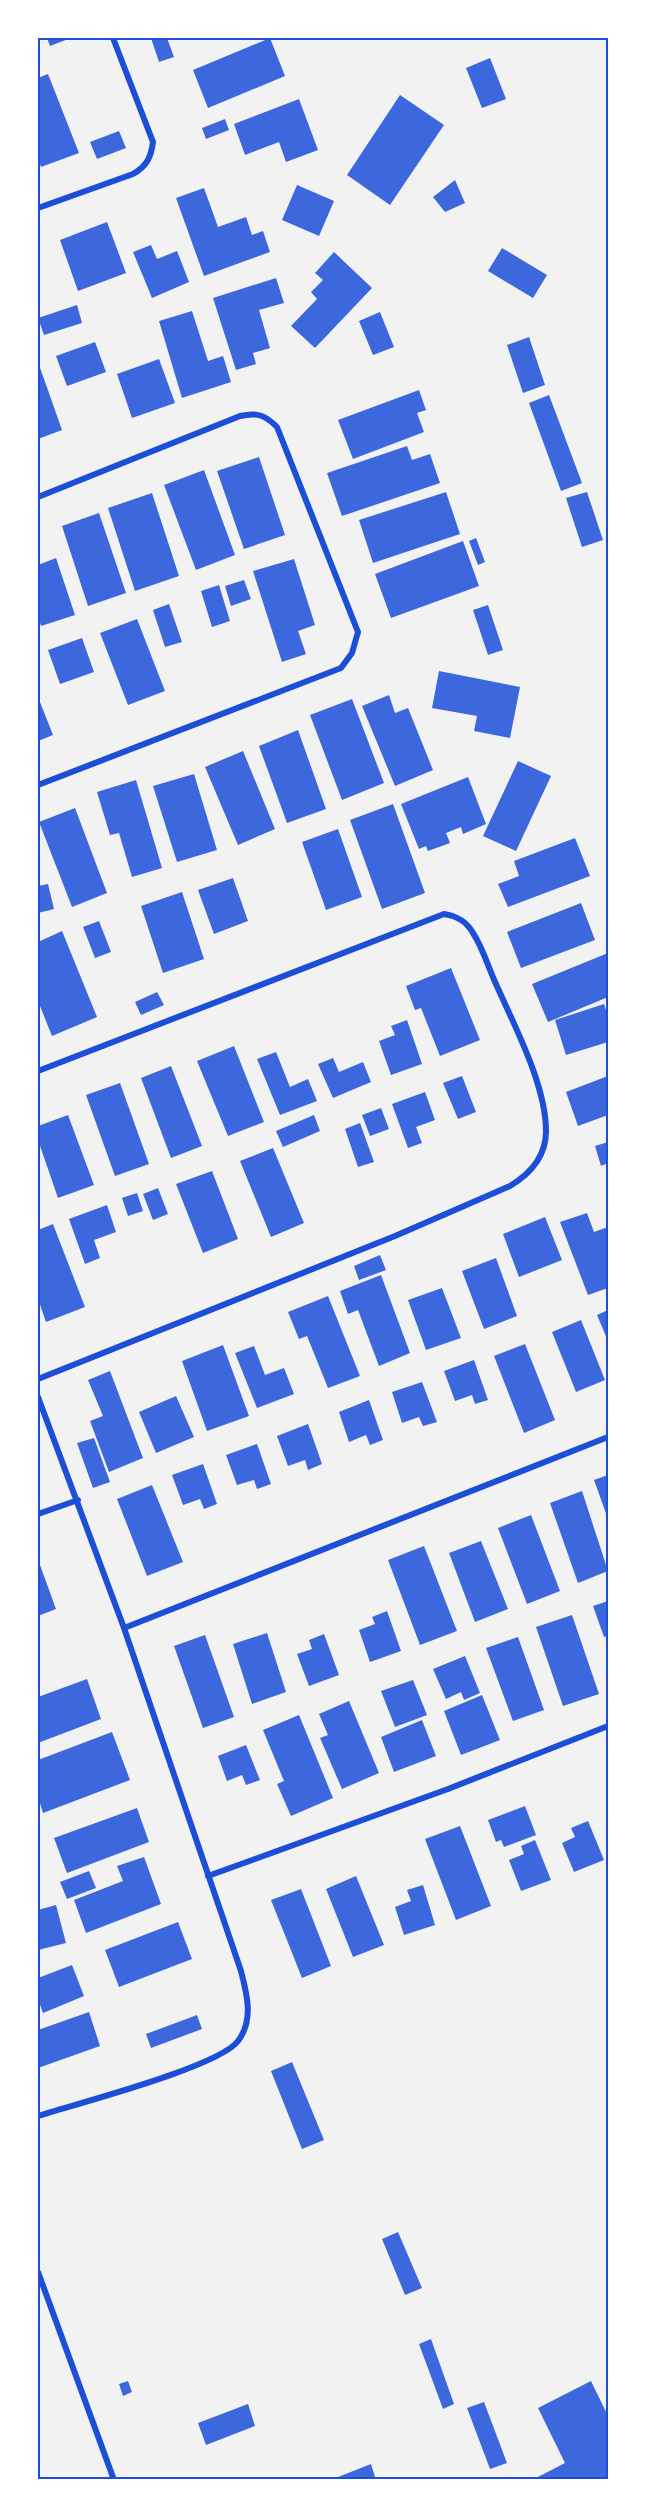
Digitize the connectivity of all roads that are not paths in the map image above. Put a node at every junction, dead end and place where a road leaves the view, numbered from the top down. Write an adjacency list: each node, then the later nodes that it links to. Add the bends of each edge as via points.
1 (113, 38): 2 (street, via 153,142 151,155 144,168 133,174)
2 (38, 208)
3 (38, 497): 4 (street, via 240,416 266,416 277,427 358,632 352,653 341,668)
4 (38, 785)
5 (38, 1071): 6 (street, via 444,914 456,916 473,933 528,1058 546,1132 534,1166 510,1186)
6 (38, 1379)
7 (38, 1397): 9 (street)
8 (609, 1437): 11 (street)
9 (78, 1500): 10 (street); 11 (street)
10 (38, 1514)
11 (124, 1628): 13 (street)
12 (609, 1726): 13 (street)
13 (208, 1876): 14 (street, via 248,1995 248,2014 237,2042 225,2052 185,2070)
14 (38, 2116)
15 (38, 2272): 16 (street)
16 (114, 2480)

